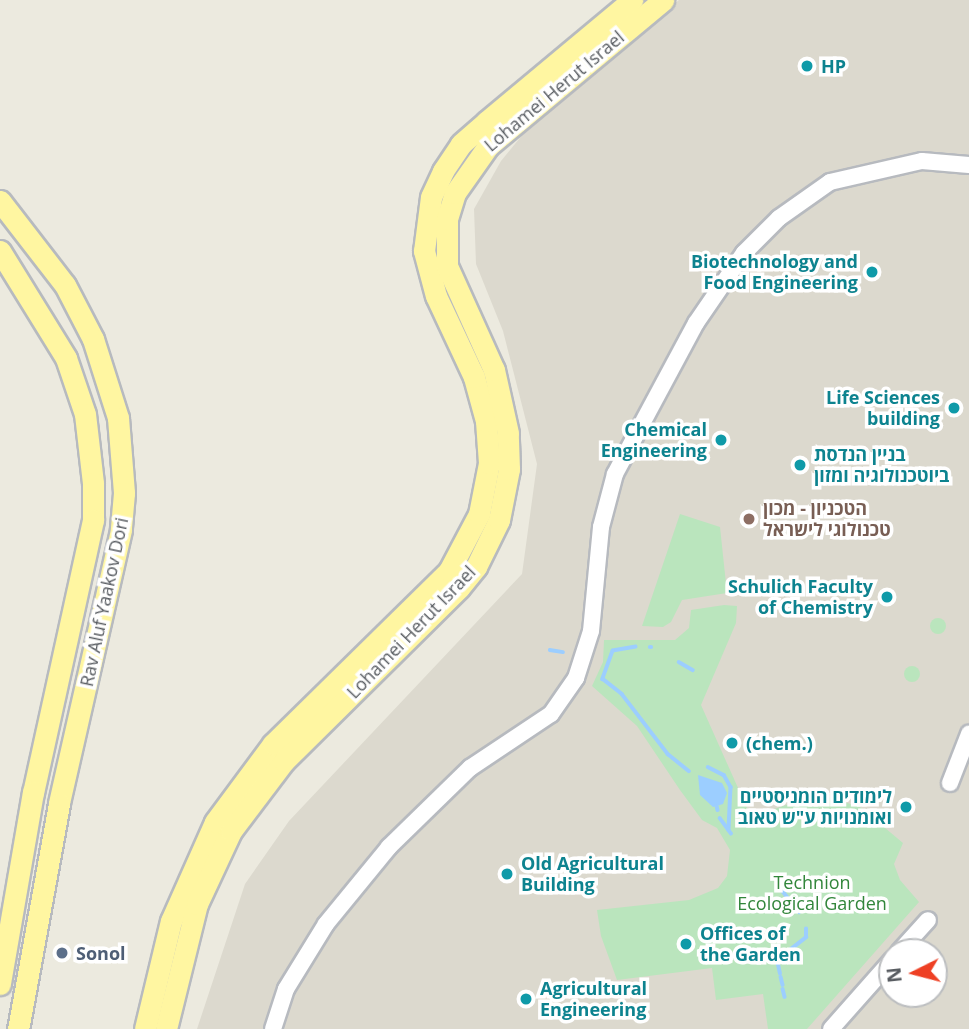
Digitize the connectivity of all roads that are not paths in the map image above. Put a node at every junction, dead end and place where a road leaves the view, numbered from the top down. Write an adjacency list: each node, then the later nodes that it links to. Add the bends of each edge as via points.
1 (632, 0): 13 (main road, Lohamei Herut Israel, via 461,144 443,171 432,197 424,251 436,296 474,377 483,409 489,463 479,514 449,571 273,744 215,822 176,908)
2 (663, 0): 14 (main road, Lohamei Herut Israel, via 488,146 455,193 447,219 447,266 494,370 508,433 509,469 499,520 476,567 459,588 284,761 232,831 197,904)
3 (969, 165): 15 (street, via 922,161 830,182 779,218 744,253 696,323 615,474 601,527 590,631 576,678 551,714 470,768 388,847 326,924 286,989)
4 (0, 201): 12 (main road, Rav Aluf Yaakov Dori, via 65,285 93,339 118,418 124,494 121,530 59,804)
5 (0, 251): 11 (main road, Rav Aluf Yaakov Dori, via 66,358 85,414 93,483 93,520 33,792)
6 (969, 734): 7 (street)
7 (950, 783)
8 (928, 920): 9 (street)
9 (912, 938)
10 (878, 976): 16 (street)
11 (0, 984)
12 (18, 1029)
13 (145, 1029)
14 (166, 1029)
15 (273, 1029)
16 (831, 1029)

